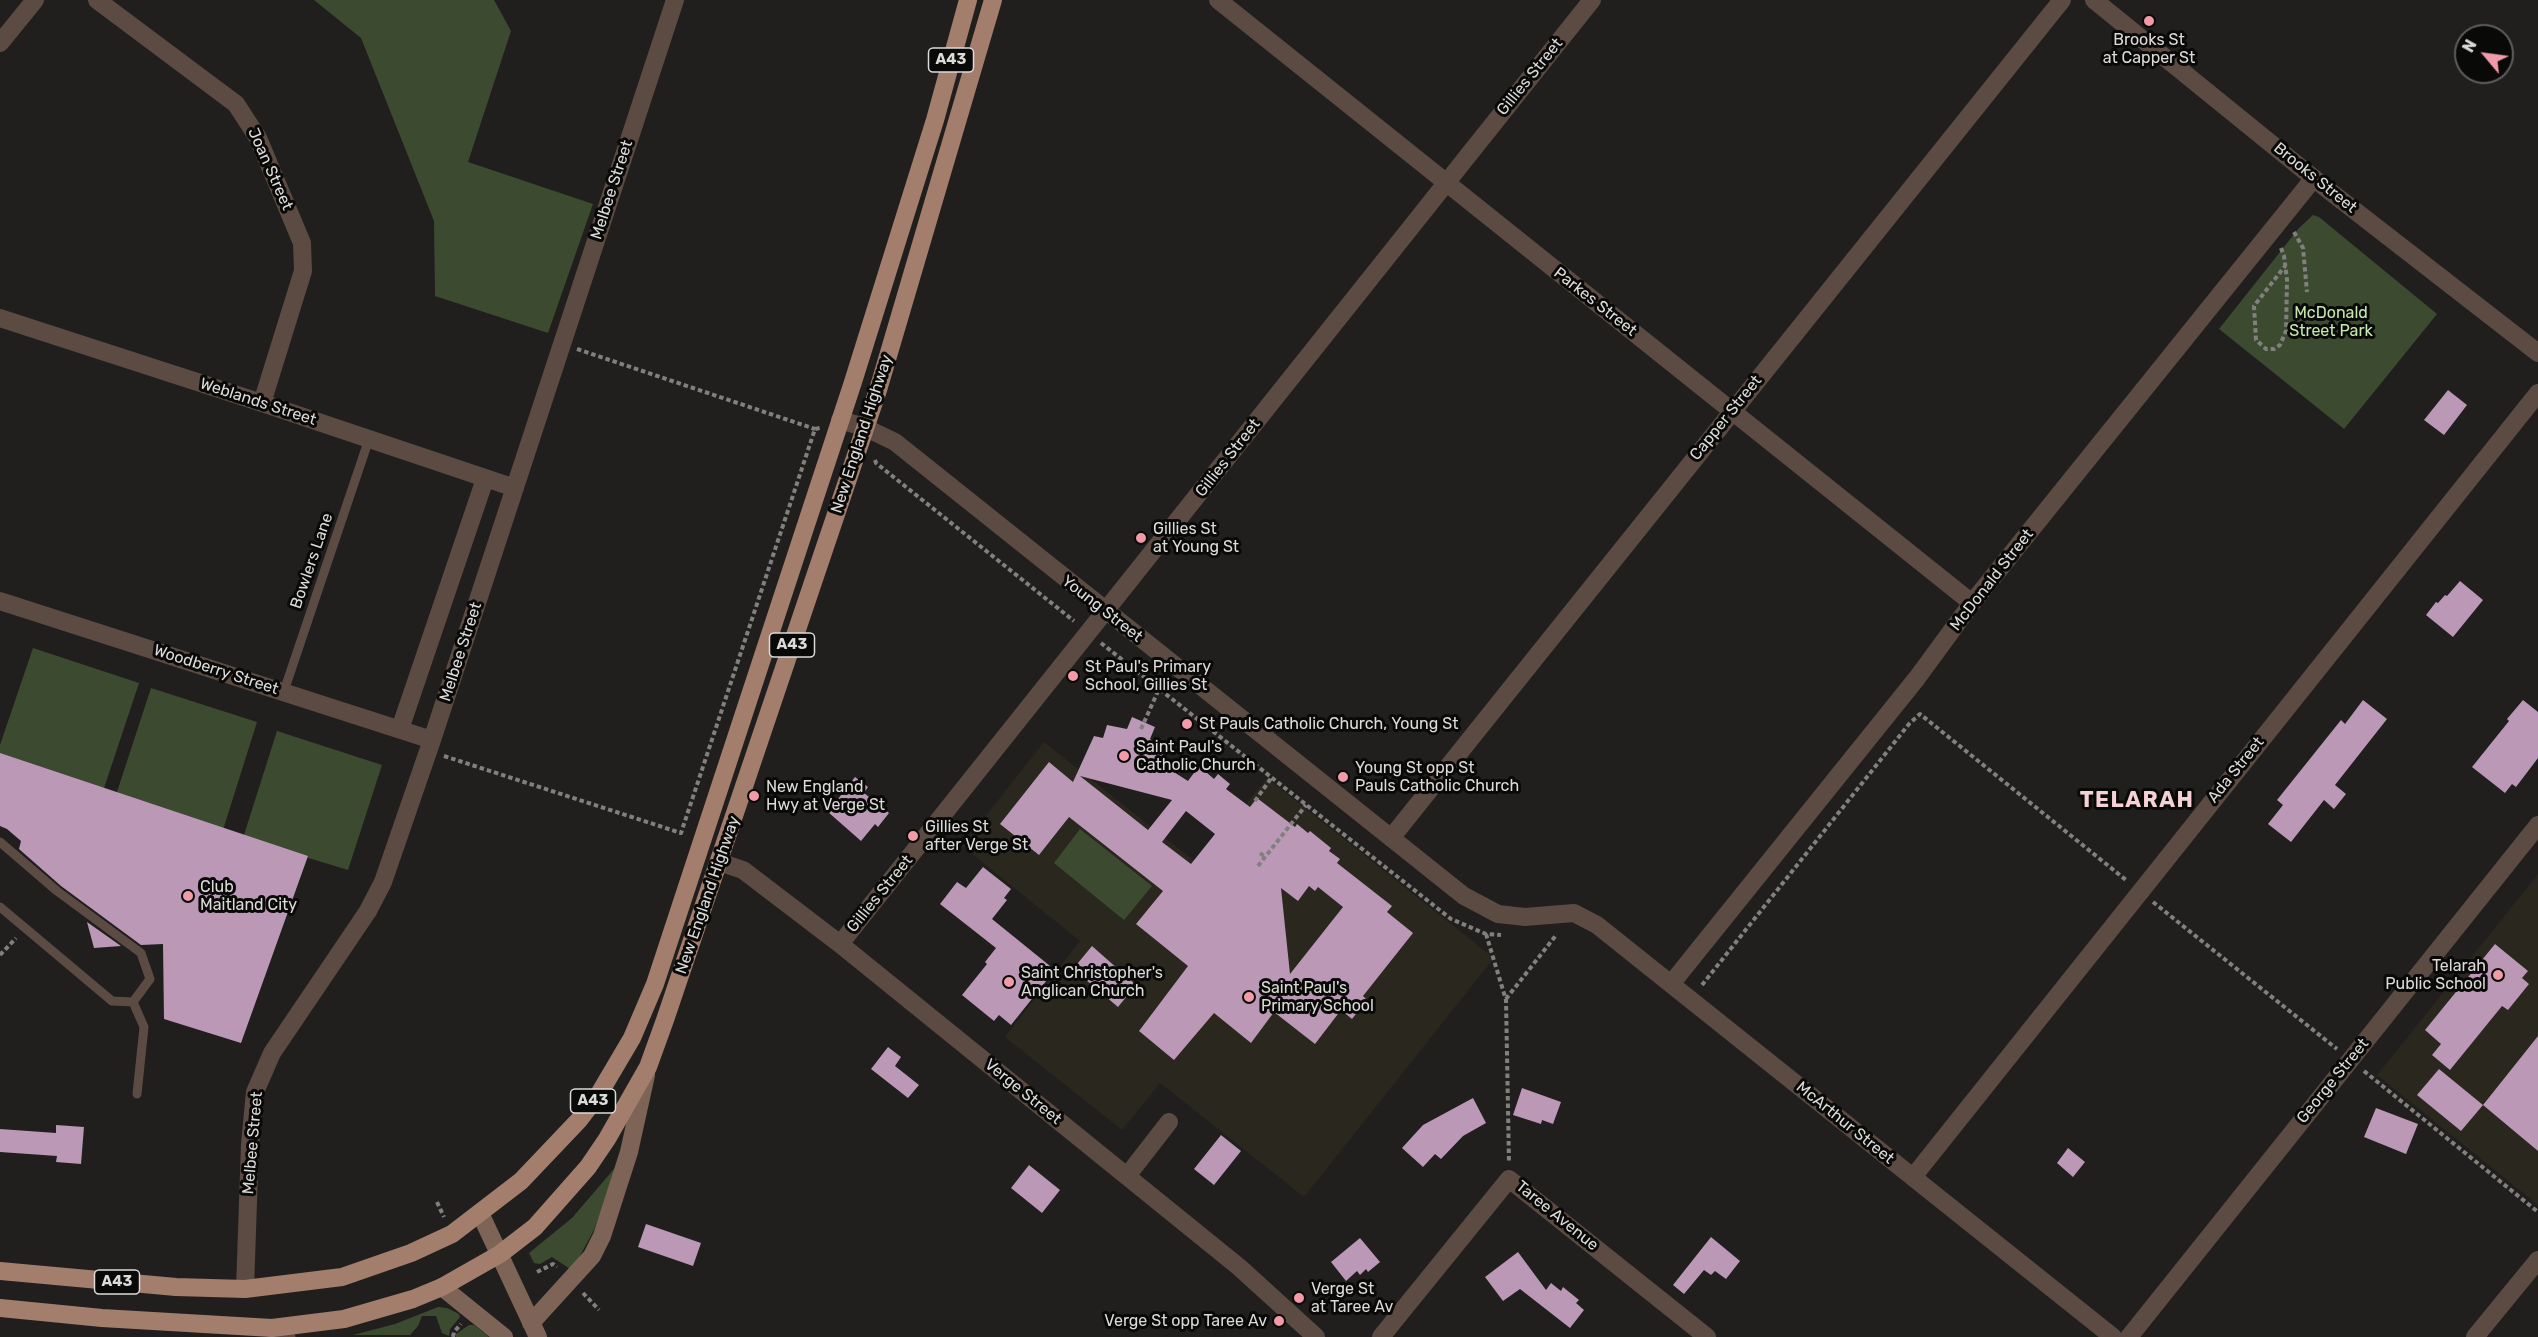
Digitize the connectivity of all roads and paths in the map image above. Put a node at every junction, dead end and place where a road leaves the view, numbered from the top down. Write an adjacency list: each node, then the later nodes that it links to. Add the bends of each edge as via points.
1 (35, 0): 10 (street)
2 (97, 0): 21 (street, Joan Street, via 236,104 258,138 302,243 303,271)
3 (675, 0): 18 (street, Melbee Street)
4 (968, 0): 23 (highway, New England Highway / A43, via 931,132)
5 (993, 0): 24 (highway, New England Highway / A43)
6 (1218, 0): 12 (street, Parkes Street)
7 (1592, 0): 12 (street, Gillies Street)
8 (2062, 0): 22 (street, Capper Street)
9 (2094, 0): 11 (street, Brooks Street)
10 (0, 43)
11 (2314, 178): 19 (street, Brooks Street); 30 (street, McDonald Street)
12 (1446, 183): 22 (street, Parkes Street); 31 (street, Gillies Street)
13 (2293, 232): 16 (path, via 2303,248)
14 (2280, 248): 15 (path)
15 (2285, 266): 15 (path, via 2286,331 2280,345 2266,350 2256,340 2254,306)
16 (2307, 291)
17 (0, 318): 21 (street, Weblands Street)
18 (561, 343): 25 (path); 28 (street, Melbee Street)
19 (2538, 353)
20 (2538, 393): 48 (street, Ada Street)
21 (262, 403): 26 (street, Weblands Street)
22 (1732, 410): 30 (street, Parkes Street); 42 (street, Capper Street)
23 (840, 420): 24 (street, Young Street); 25 (path); 69 (highway, New England Highway / A43, via 655,984 632,1038 579,1120 521,1180)
24 (864, 427): 31 (street, Young Street, via 895,442); 32 (path, via 876,463); 46 (highway, New England Highway / A43)
25 (815, 429): 37 (path, via 681,833 438,754)
26 (369, 439): 27 (street, Weblands Street); 34 (lane, Bowlers Lane)
27 (485, 479): 28 (street, Weblands Street); 35 (street, Melbee Street)
28 (515, 488): 37 (street, Melbee Street)
29 (0, 602): 34 (street, Woodberry Street)
30 (1972, 603): 56 (street, McDonald Street, via 1917,678)
31 (1106, 612): 42 (street, Young Street); 53 (street, Gillies Street)
32 (1076, 623)
33 (1159, 688): 36 (path)
34 (284, 691): 35 (street, Woodberry Street)
35 (400, 729): 37 (street, Woodberry Street)
36 (1141, 729)
37 (432, 740): 77 (street, Melbee Street, via 376,897 272,1053 255,1092)
38 (1272, 777): 39 (path)
39 (1255, 801)
40 (1306, 805): 45 (path)
41 (2538, 825): 60 (street, George Street)
42 (1391, 838): 50 (street, Young Street, via 1464,896 1498,914)
43 (0, 842): 59 (lane, via 57,891 141,953 150,979)
44 (1260, 853): 45 (path)
45 (1265, 857): 47 (path)
46 (719, 862): 53 (street, Verge Street, via 743,870); 61 (highway, New England Highway / A43)
47 (1258, 866)
48 (2140, 891): 57 (path, via 1920,714); 60 (path); 65 (street, Ada Street)
49 (0, 907): 59 (lane, via 112,1001)
50 (1575, 914): 56 (street, McArthur Street, via 1597,925)
51 (1486, 934): 58 (path)
52 (1557, 934): 58 (path)
53 (840, 944): 64 (street, Verge Street)
54 (8, 945): 55 (path)
55 (0, 955)
56 (1671, 984): 65 (street, McArthur Street)
57 (1704, 984)
58 (1506, 1000): 66 (path)
59 (133, 1002): 62 (lane, via 144,1027)
60 (2350, 1059): 68 (path); 89 (street, George Street)
61 (648, 1067): 71 (highway, New England Highway / A43, via 588,1167 535,1227); 82 (main road, via 629,1152 602,1236 592,1256)
62 (137, 1094)
63 (1169, 1122): 64 (street)
64 (1126, 1176): 85 (street, Verge Street, via 1239,1267)
65 (1913, 1177): 88 (street, McArthur Street)
66 (1509, 1179): 86 (street, Taree Avenue); 87 (street, Taree Avenue)
67 (437, 1202): 70 (path)
68 (2538, 1212)
69 (480, 1213): 71 (main road); 77 (highway, New England Highway / A43, via 452,1234 342,1277)
70 (444, 1217)
71 (500, 1254): 76 (highway, New England Highway / A43); 82 (main road)
72 (2538, 1260): 90 (street)
73 (0, 1271): 77 (highway, New England Highway / A43, via 176,1287)
74 (537, 1272): 75 (path, via 553,1263)
75 (564, 1274)
76 (442, 1287): 81 (highway, New England Highway / A43, via 344,1319 272,1328); 84 (main road)
77 (245, 1289)
78 (581, 1291): 80 (path)
79 (0, 1308): 81 (highway, New England Highway / A43)
80 (599, 1310)
81 (233, 1326): 83 (lane)
82 (535, 1330)
83 (291, 1337)
84 (504, 1337)
85 (1317, 1337)
86 (1381, 1337)
87 (1707, 1337)
88 (2113, 1337)
89 (2129, 1337)
90 (2475, 1337)

